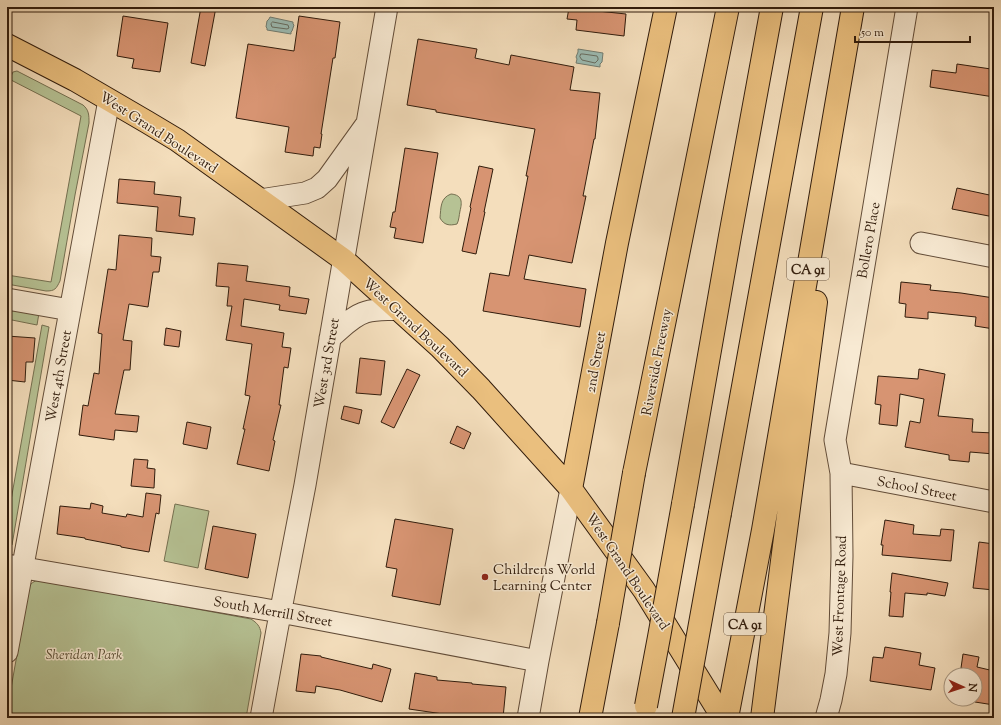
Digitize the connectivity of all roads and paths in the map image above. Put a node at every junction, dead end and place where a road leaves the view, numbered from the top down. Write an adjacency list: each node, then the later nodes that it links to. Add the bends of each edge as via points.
1 (387, 7): 10 (street, West 3rd Street)
2 (666, 7): 20 (main road, 2nd Street, via 617,242)
3 (728, 7): 30 (main road, Riverside Freeway, bridge, via 634,472)
4 (772, 7): 26 (main road, bridge)
5 (812, 7): 31 (main road, bridge)
6 (854, 7): 33 (main road, CA 91, via 763,530); 34 (main road)
7 (907, 7): 19 (street, Bollero Place, via 835,440)
8 (7, 45): 9 (main road, West Grand Boulevard)
9 (109, 100): 11 (main road, West Grand Boulevard, via 177,140); 17 (street, West 4th Street)
10 (368, 122): 11 (street, via 327,179 317,188 305,193); 14 (street, West 3rd Street)
11 (260, 200): 14 (main road, West Grand Boulevard)
12 (921, 243): 13 (street)
13 (994, 257)
14 (344, 260): 16 (main road, West Grand Boulevard); 18 (street, West 3rd Street)
15 (7, 299): 17 (street)
16 (398, 309): 18 (street, via 362,314); 20 (main road, West Grand Boulevard, via 481,389)
17 (70, 310): 22 (street, West 4th Street)
18 (330, 338): 23 (street, West 3rd Street)
19 (841, 473): 21 (street, School Street); 27 (street, West Frontage Road, via 840,633)
20 (572, 489): 25 (street, 2nd Street); 32 (main road, West Grand Boulevard, via 644,590)
21 (994, 502)
22 (15, 567): 23 (street, South Merrill Street); 24 (street, West 4th Street)
23 (280, 612): 25 (street, South Merrill Street); 28 (street, West 3rd Street)
24 (7, 652)
25 (538, 661): 29 (street, 2nd Street)
26 (645, 712)
27 (832, 717)
28 (262, 718)
29 (528, 718)
30 (590, 718)
31 (683, 718)
32 (723, 718)
33 (727, 718)
34 (762, 718)

